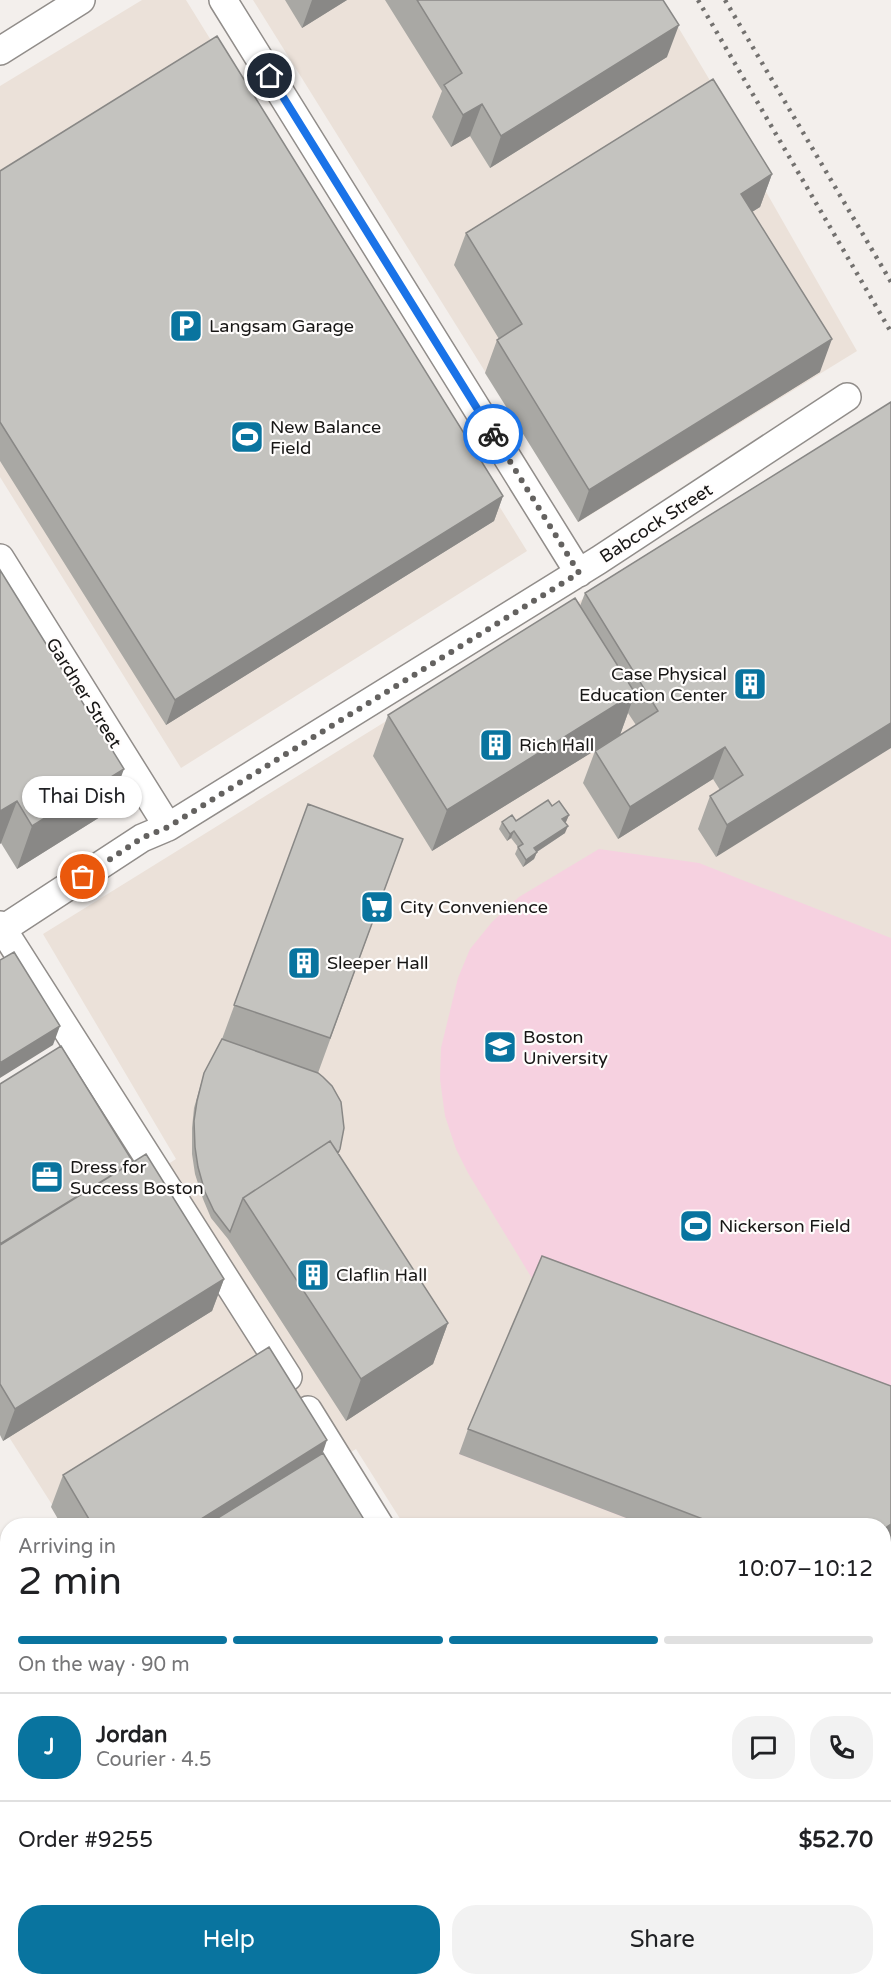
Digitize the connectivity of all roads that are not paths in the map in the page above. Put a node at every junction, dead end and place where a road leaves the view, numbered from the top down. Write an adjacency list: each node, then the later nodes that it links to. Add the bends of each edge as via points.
1 (81, 0): 3 (street)
2 (223, 0): 6 (street)
3 (0, 51)
4 (847, 397): 6 (street, Babcock Street)
5 (0, 558): 7 (street, Gardner Street)
6 (579, 573): 7 (street, Babcock Street)
7 (168, 827): 8 (street, Babcock Street, via 142,838)
8 (1, 929): 9 (street)
9 (375, 1518)

